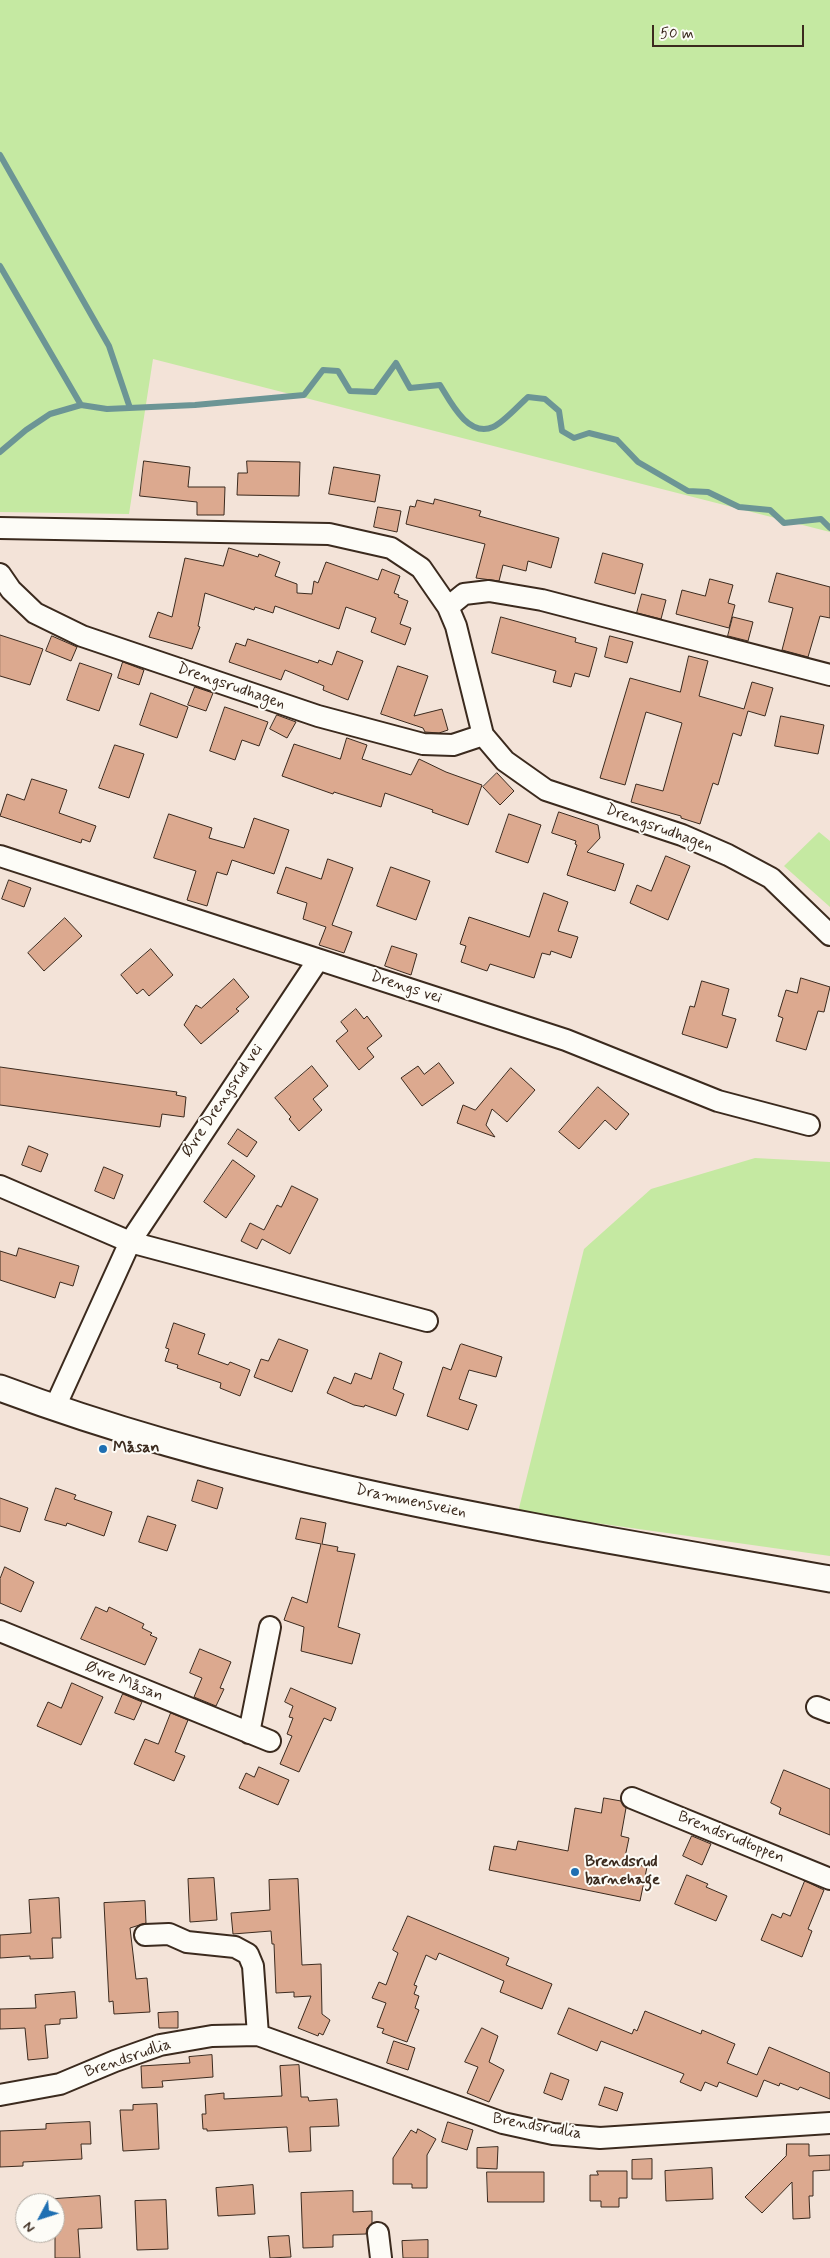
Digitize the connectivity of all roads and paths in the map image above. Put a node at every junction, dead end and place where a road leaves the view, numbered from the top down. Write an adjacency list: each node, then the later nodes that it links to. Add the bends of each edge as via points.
1 (0, 528): 3 (street, Drengsrudhagen, via 329,534 390,548 421,568)
2 (0, 574): 5 (street, Drengsrudhagen, via 10,590 35,613 82,636 309,713 423,744 452,745)
3 (448, 607): 4 (street, via 464,594 490,591 542,600); 5 (street, Drengsrudhagen, via 456,626)
4 (830, 675)
5 (483, 735): 7 (street, Drengsrudhagen, via 505,761 546,790 682,835 771,878)
6 (0, 856): 8 (street, Drengs vei)
7 (830, 936)
8 (318, 960): 9 (street, Drengs vei, via 566,1040 718,1101); 11 (street, Øvre Drengsrud vei)
9 (810, 1125)
10 (0, 1186): 11 (street)
11 (130, 1242): 12 (street); 14 (street, Øvre Drengsrud vei)
12 (427, 1321)
13 (0, 1388): 14 (main road, Drammensveien)
14 (55, 1407): 15 (main road, Drammensveien, via 172,1445 368,1494)
15 (830, 1579)
16 (270, 1627): 18 (street)
17 (0, 1631): 18 (street, Øvre Måsan)
18 (249, 1733): 19 (street, Øvre Måsan)
19 (270, 1741)
20 (632, 1798): 21 (street, Brendsrudtoppen)
21 (830, 1879)
22 (145, 1935): 23 (street, via 169,1934 187,1942 235,1948 248,1954 253,1966)
23 (258, 2035): 24 (street, Brendsrudlia, via 212,2036 160,2046 60,2084); 25 (street, Brendsrudlia, via 503,2123 553,2134 600,2138)
24 (0, 2095)
25 (830, 2123)
26 (378, 2233): 27 (street)
27 (381, 2258)

